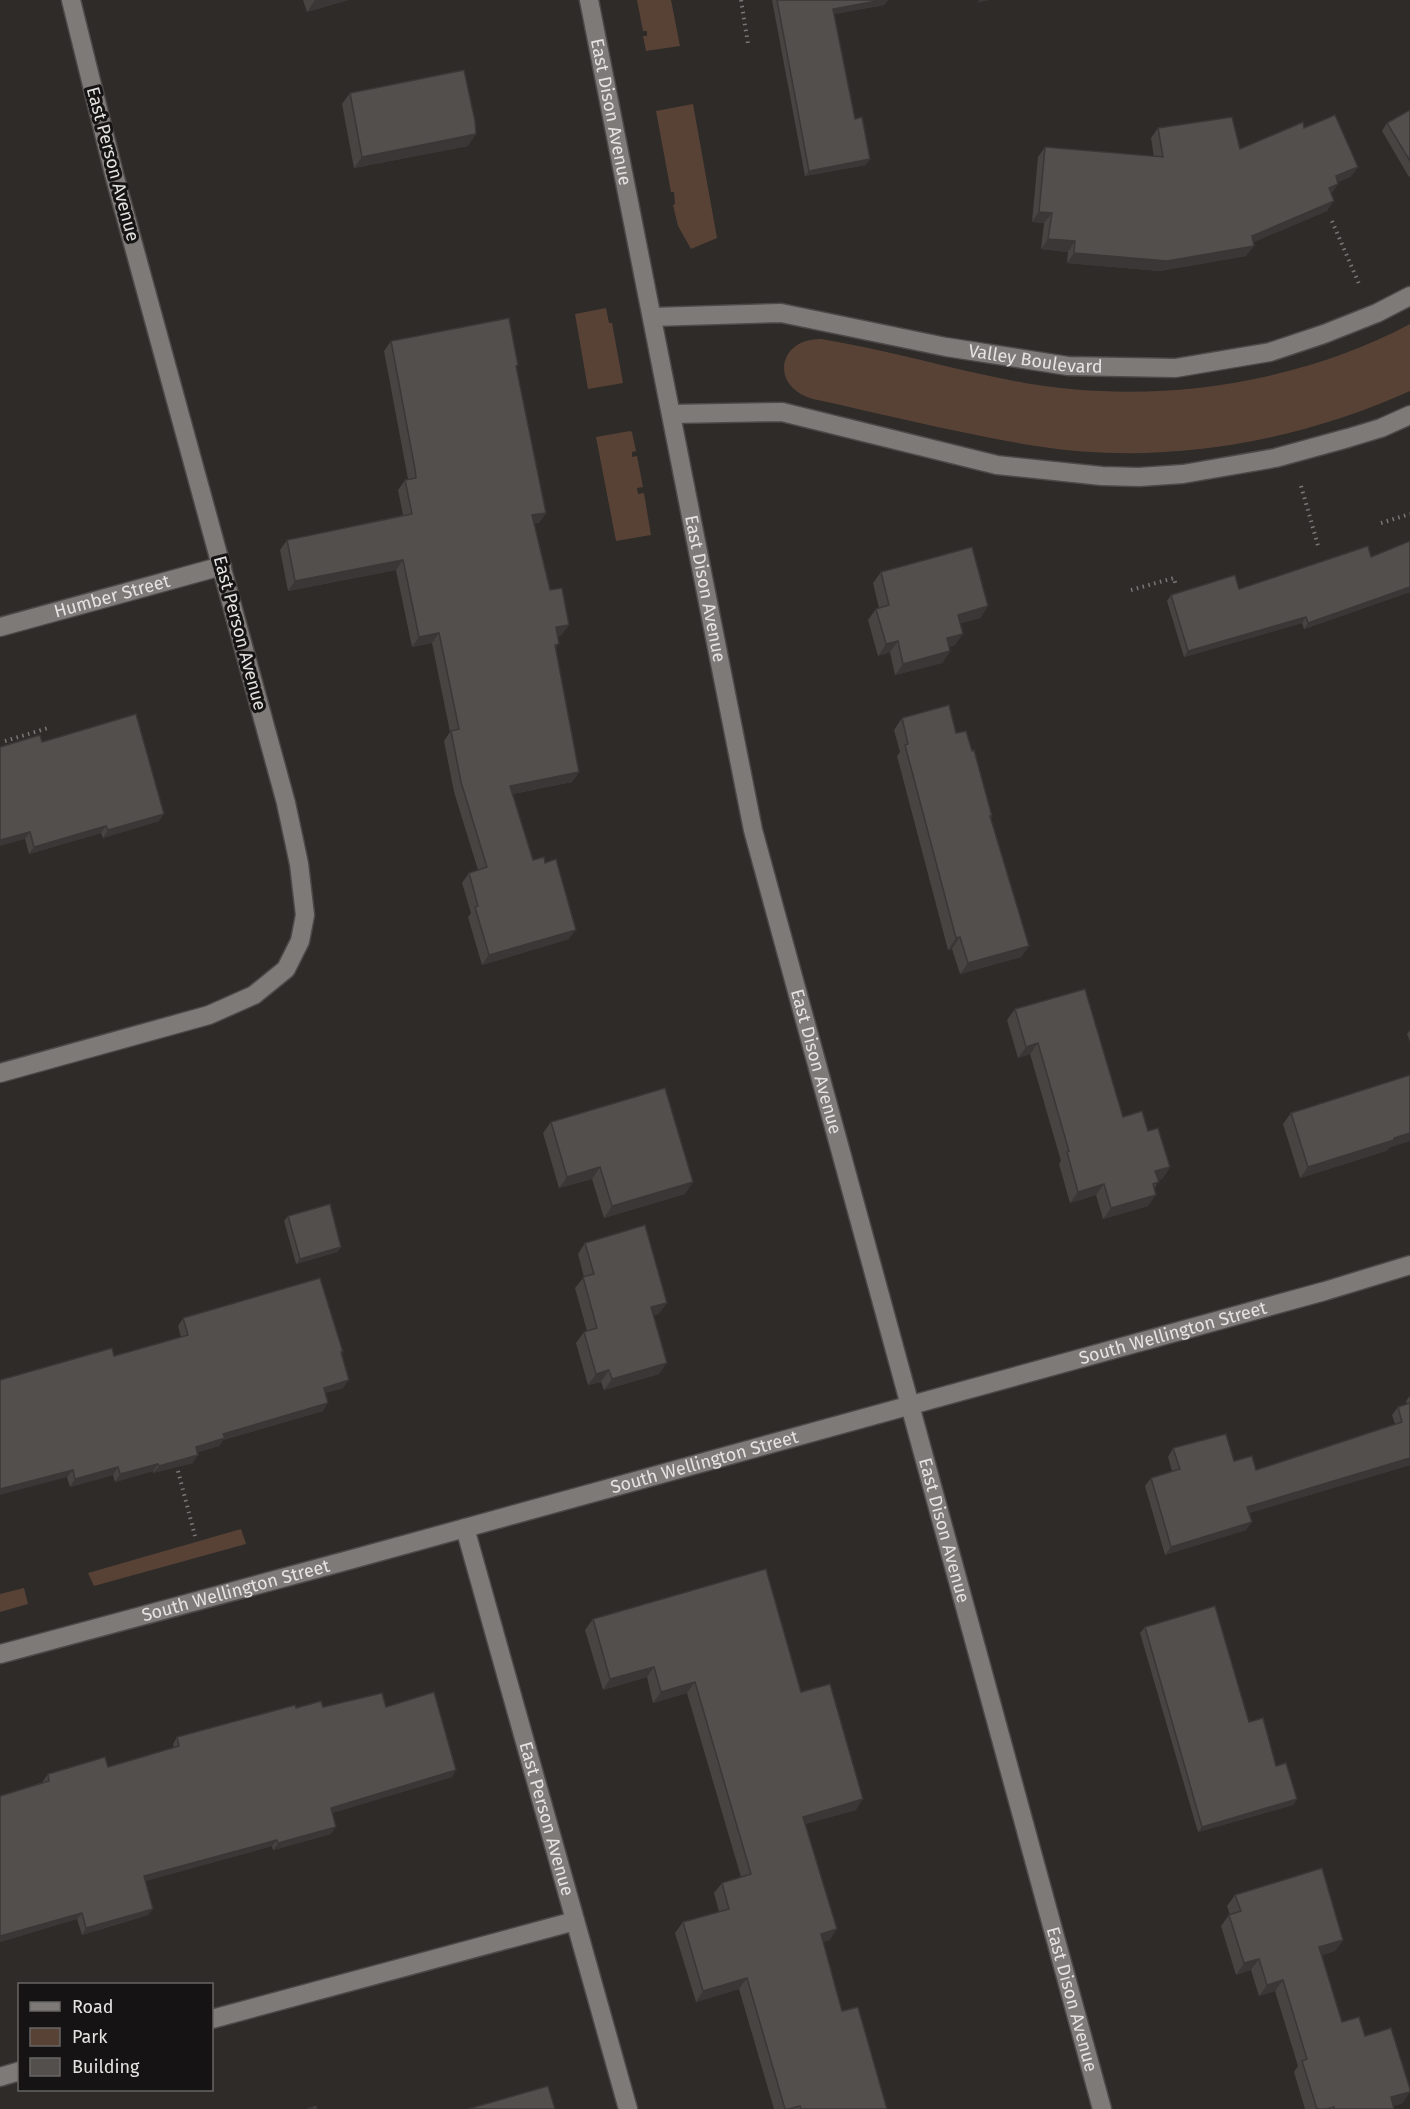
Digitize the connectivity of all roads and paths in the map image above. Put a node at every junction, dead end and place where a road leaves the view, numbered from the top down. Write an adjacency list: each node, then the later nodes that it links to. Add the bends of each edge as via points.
1 (71, 0): 15 (street, East Person Avenue, via 114,174)
2 (589, 0): 8 (street, East Dison Avenue)
3 (741, 0): 4 (path)
4 (748, 44)
5 (1332, 221): 6 (path)
6 (1362, 289)
7 (1410, 296): 8 (street, Valley Boulevard, via 1377,313 1270,352 1175,368 1068,366 946,347 781,313)
8 (653, 317): 9 (street, East Dison Avenue)
9 (672, 414): 10 (street, via 782,412 997,465 1139,477 1275,458 1381,428); 23 (street, East Dison Avenue, via 753,830)
10 (1410, 415)
11 (1300, 482): 14 (path)
12 (1410, 514): 13 (path)
13 (1381, 523)
14 (1319, 549)
15 (222, 566): 18 (street, Humber Street); 21 (street, East Person Avenue, via 299,864 305,915 300,941 286,969 254,995 197,1018)
16 (1176, 586): 17 (path, via 1174,578)
17 (1131, 590)
18 (0, 627)
19 (48, 728): 20 (path)
20 (4, 741)
21 (0, 1073)
22 (1410, 1266): 23 (street, South Wellington Street)
23 (910, 1405): 25 (street, South Wellington Street); 33 (street, East Dison Avenue)
24 (178, 1471): 26 (path)
25 (465, 1528): 27 (street, South Wellington Street); 28 (street, East Person Avenue)
26 (195, 1536)
27 (0, 1654)
28 (575, 1921): 29 (street); 32 (street, East Person Avenue)
29 (213, 2019)
30 (18, 2072): 31 (street)
31 (0, 2077)
32 (628, 2109)
33 (1102, 2109)

